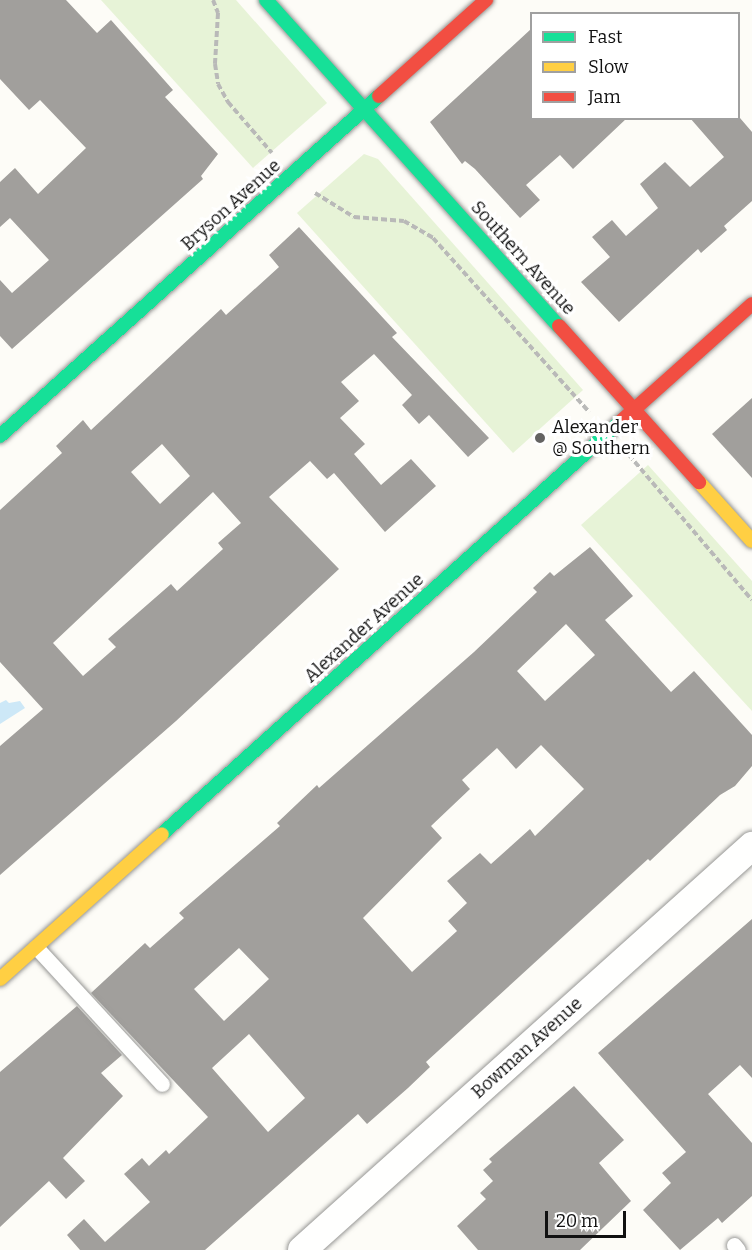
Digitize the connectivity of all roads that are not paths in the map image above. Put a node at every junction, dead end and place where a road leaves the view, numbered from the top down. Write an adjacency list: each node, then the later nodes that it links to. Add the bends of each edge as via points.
1 (266, 0): 3 (street, Southern Avenue)
2 (486, 0): 3 (street, Bryson Avenue)
3 (364, 110): 5 (street, Southern Avenue); 6 (street, Bryson Avenue)
4 (752, 304): 5 (street, Alexander Avenue)
5 (635, 409): 7 (street, Southern Avenue); 9 (street, Alexander Avenue)
6 (0, 436)
7 (752, 541)
8 (752, 846): 12 (street, Bowman Avenue)
9 (36, 947): 10 (street, Alexander Avenue); 11 (lane)
10 (0, 980)
11 (162, 1084)
12 (302, 1250)

